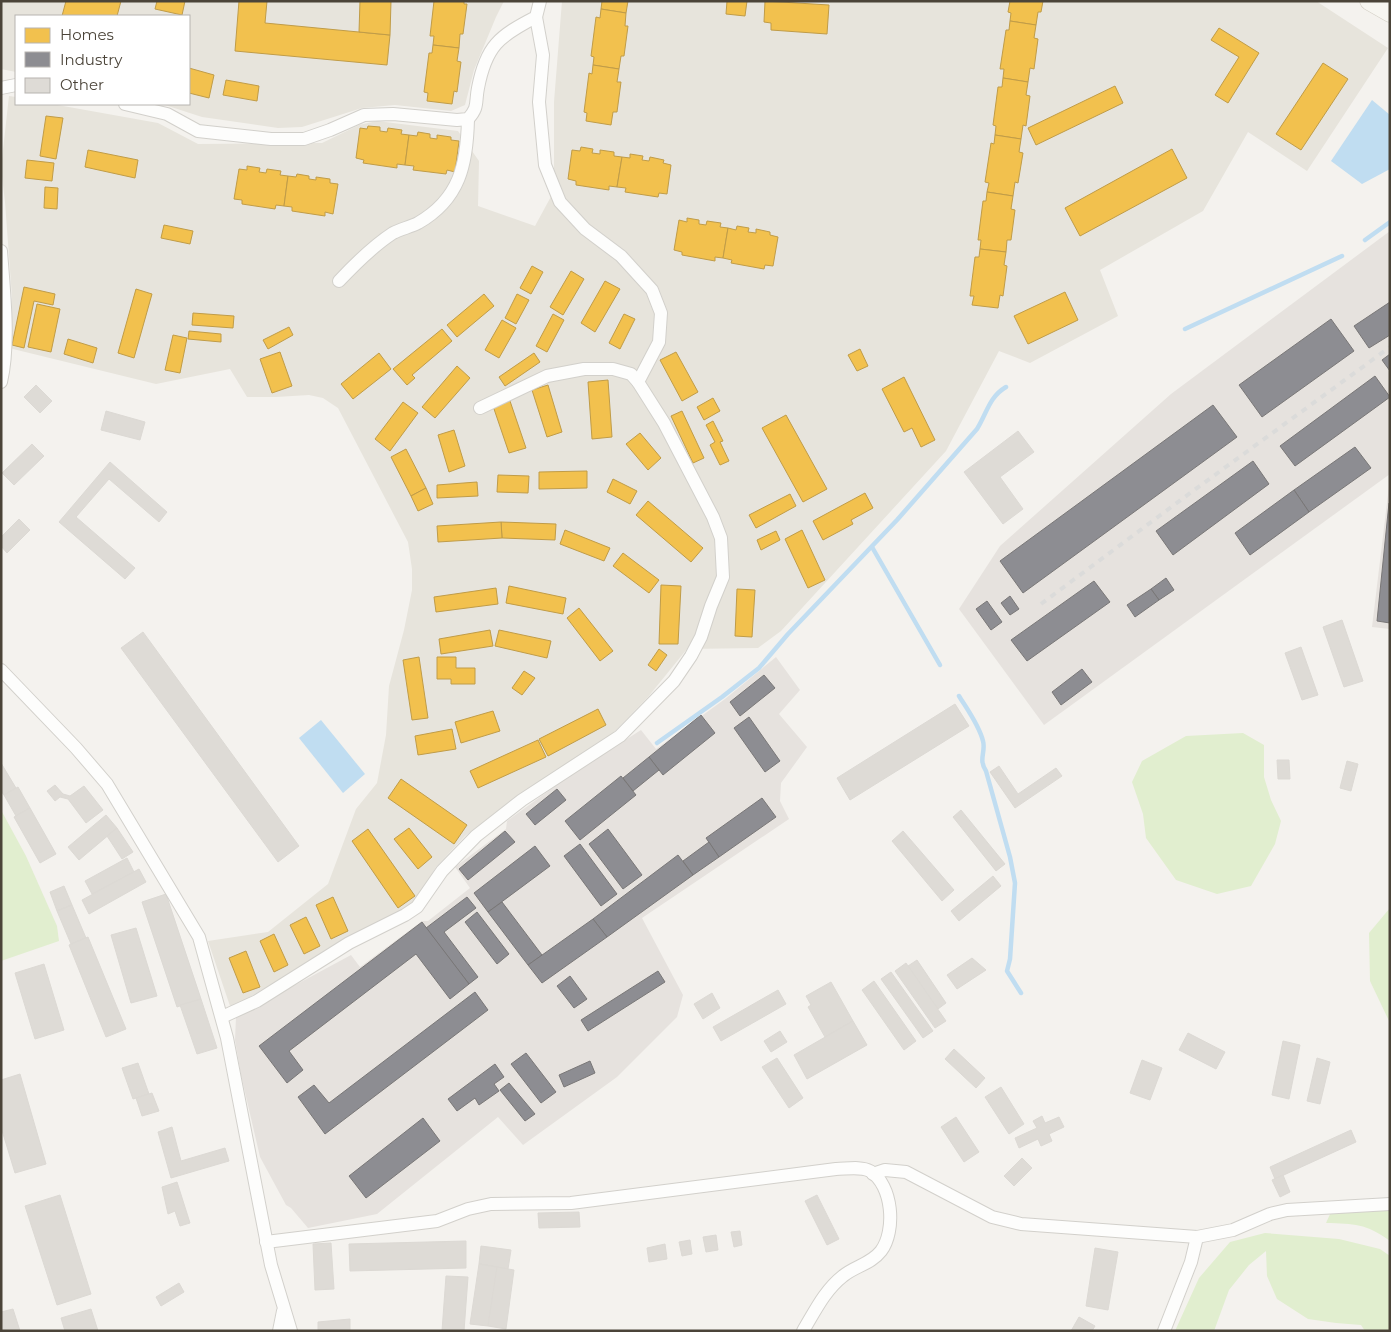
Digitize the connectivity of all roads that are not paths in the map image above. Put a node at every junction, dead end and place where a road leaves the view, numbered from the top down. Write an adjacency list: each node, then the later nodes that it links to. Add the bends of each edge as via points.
1 (540, 1): 4 (street)
2 (1369, 1): 3 (street)
3 (1390, 13)
4 (536, 17): 8 (street, via 498,40 484,61 475,111); 12 (street, via 543,55 539,102 545,165 552,184 560,202 585,229 622,256 652,290 661,313 659,342)
5 (15, 85): 6 (street)
6 (1, 88)
7 (129, 105): 8 (street, via 167,114 198,131 271,139 304,139 364,116 393,114)
8 (468, 119): 10 (street, via 468,148 458,183 440,207 393,233)
9 (1, 252): 11 (street, via 5,309)
10 (339, 281)
11 (1, 382)
12 (638, 382): 13 (street, via 631,374 613,368 584,369 547,376); 15 (street, via 664,423 713,516 721,538 723,576 691,656 674,681 620,736 522,800 476,836 442,871 417,907 349,943 257,1002)
13 (480, 408)
14 (1, 670): 15 (street, via 107,784 199,937)
15 (222, 1017): 19 (street)
16 (872, 1174): 18 (street, via 885,1170 906,1172 992,1217 1021,1224); 19 (street, via 857,1168 836,1169 572,1202 492,1204 437,1221); 23 (street, via 881,1182 890,1202 888,1236 882,1250 872,1260 836,1281)
17 (1390, 1204): 18 (street, via 1287,1210 1233,1230)
18 (1197, 1237): 24 (street, via 1191,1262)
19 (266, 1242): 20 (street)
20 (284, 1308): 21 (street); 22 (street)
21 (279, 1331)
22 (291, 1331)
23 (803, 1331)
24 (1164, 1331)

